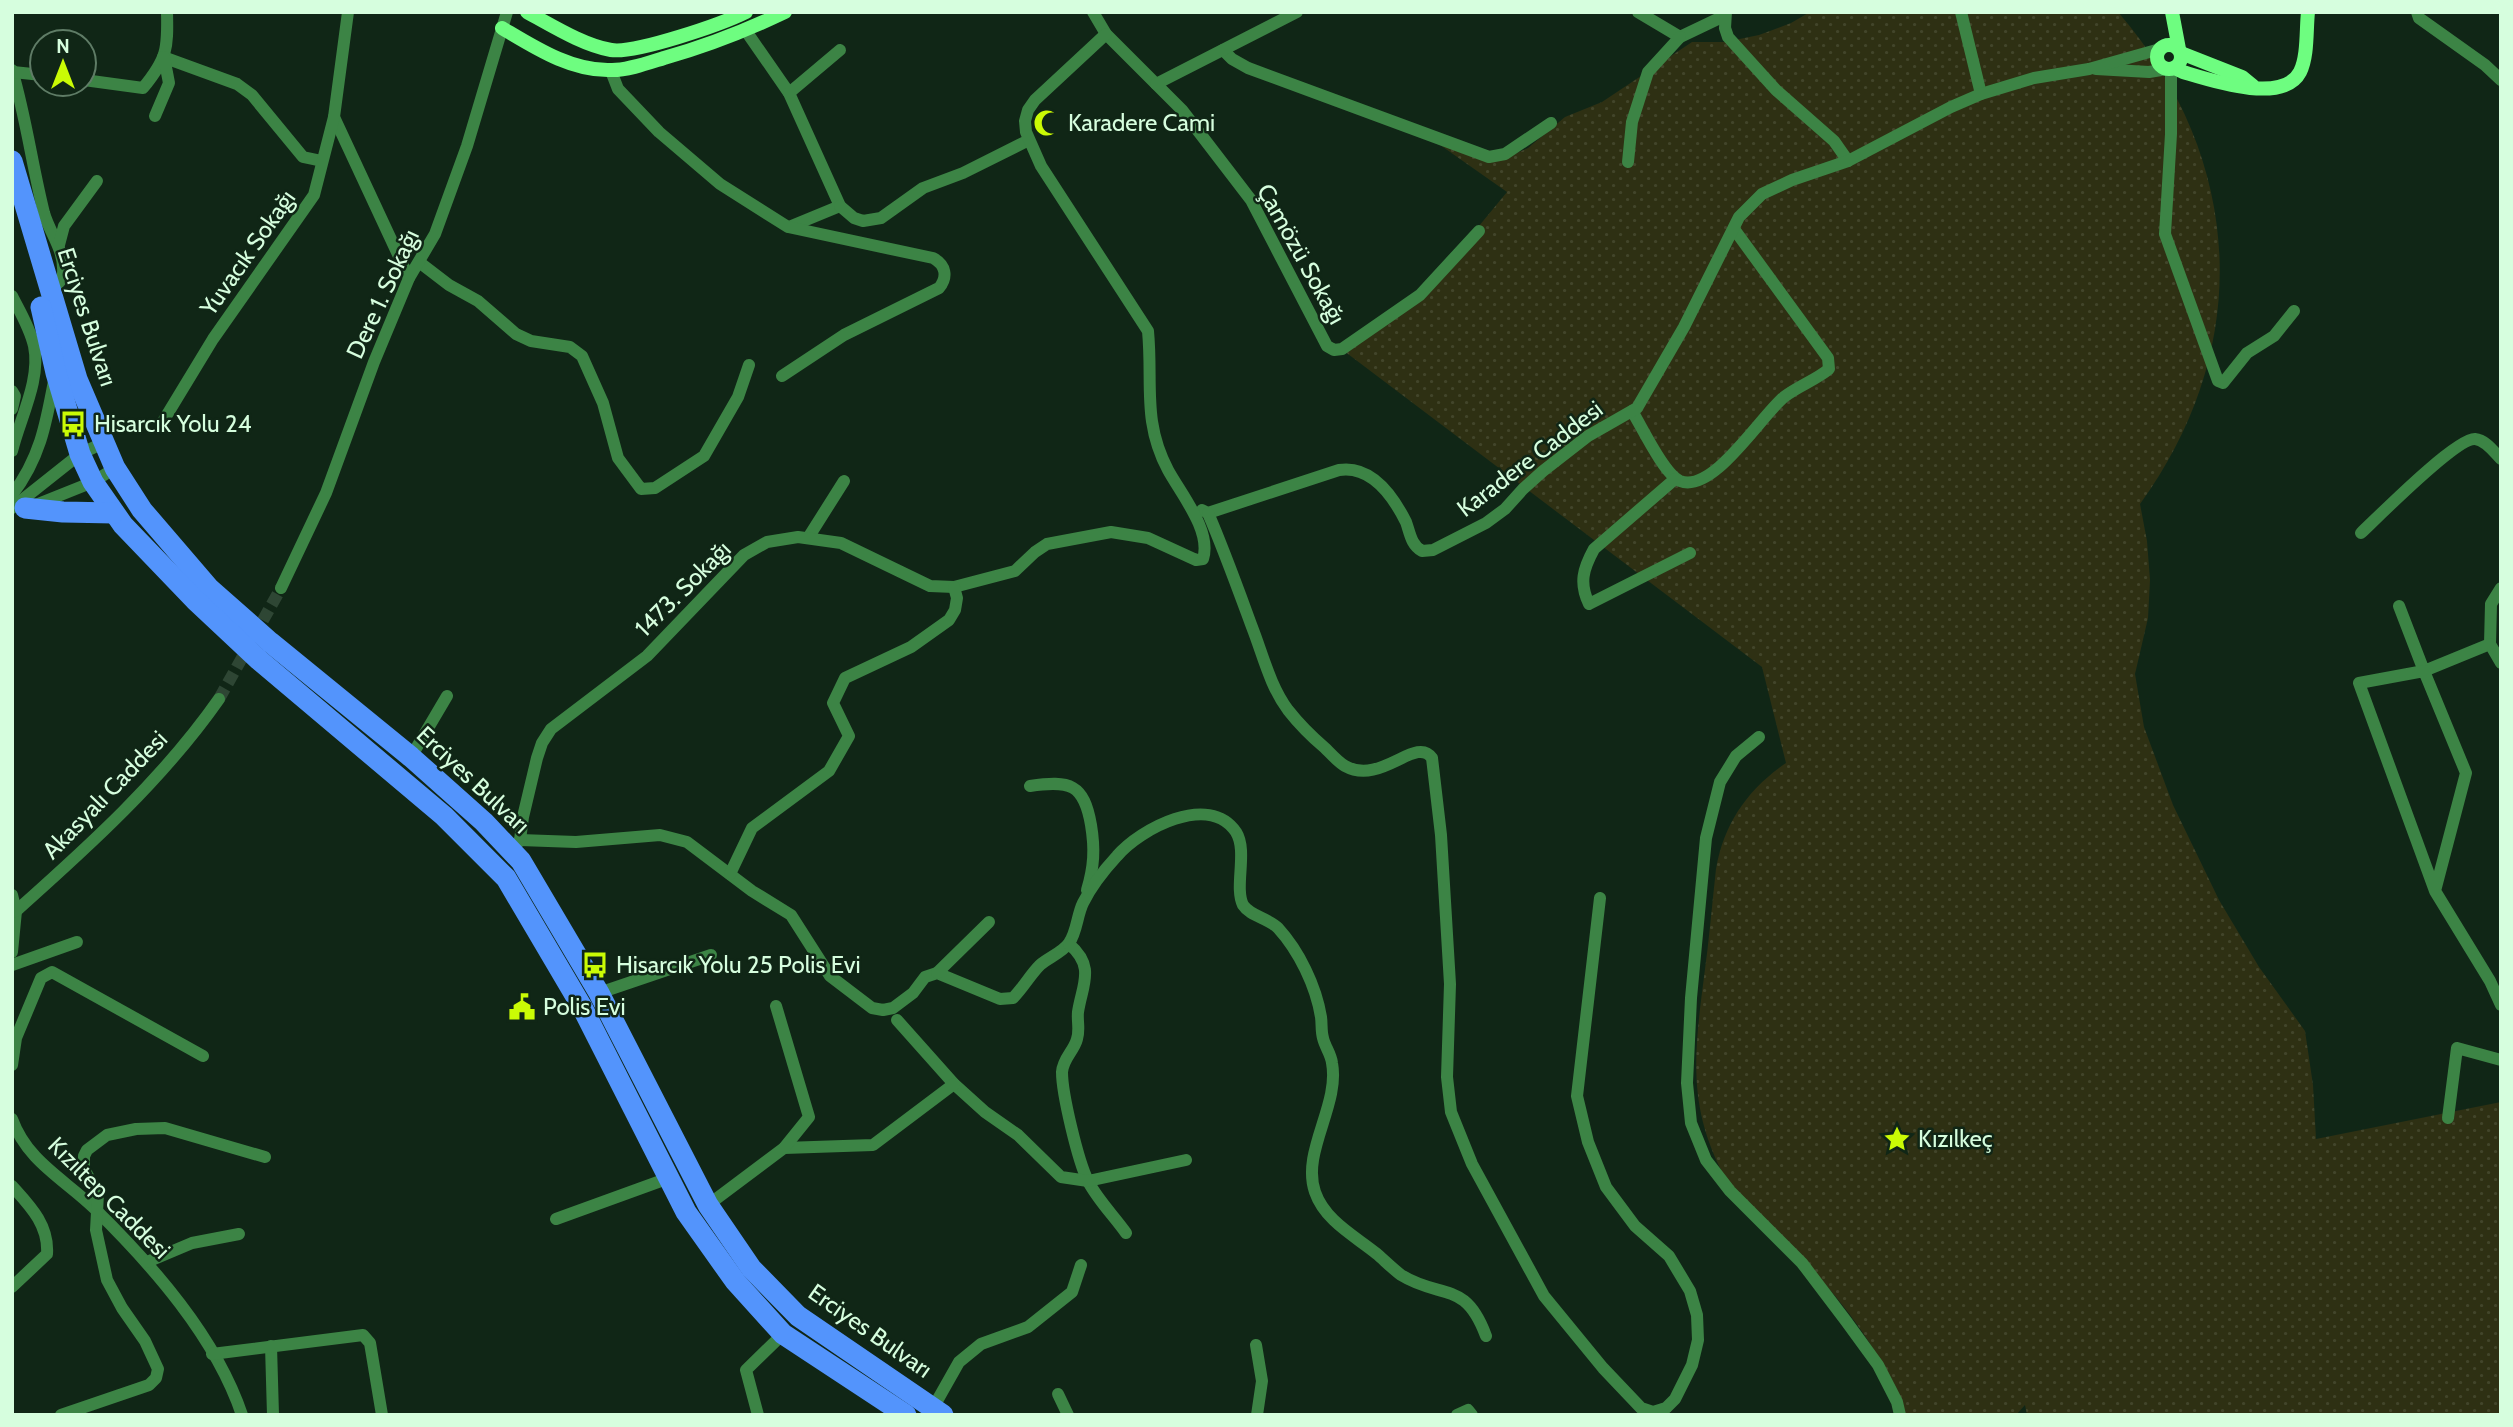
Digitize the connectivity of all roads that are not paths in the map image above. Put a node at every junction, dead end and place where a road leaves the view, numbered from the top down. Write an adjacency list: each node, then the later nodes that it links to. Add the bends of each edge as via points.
1 (167, 12): 24 (street)
2 (348, 12): 36 (street, Yuvacık Sokağı)
3 (507, 12): 16 (street, Dere 1. Sokağı)
4 (527, 12): 5 (street, via 612,50 637,48)
5 (746, 12)
6 (785, 12): 17 (street)
7 (1093, 12): 18 (street)
8 (1297, 12): 22 (street)
9 (1637, 12): 19 (street)
10 (1961, 12): 34 (street)
11 (2164, 12): 20 (street)
12 (2172, 12): 23 (street)
13 (2308, 12): 32 (street, via 2299,75 2278,88)
14 (1725, 14): 19 (street); 39 (street, via 1728,37)
15 (2421, 14): 29 (street)
16 (502, 28): 28 (street, via 547,54); 50 (street, Dere 1. Sokağı, via 467,146 435,234)
17 (746, 31): 28 (street); 33 (street)
18 (1106, 34): 31 (street, Çamözü Sokağı); 38 (street, via 1035,100 1025,121)
19 (1680, 37): 42 (street, via 1648,72 1632,122)
20 (2161, 48): 23 (street, via 2171,45); 25 (street, via 2158,61); 26 (street)
21 (840, 50): 33 (street)
22 (1223, 50): 31 (street); 37 (street, via 1248,68 1489,157 1505,154)
23 (2180, 51): 25 (street, via 2181,61); 32 (street)
24 (163, 57): 30 (street, via 143,88); 35 (street, via 169,83); 40 (street, via 237,84 252,95 303,157)
25 (2171, 68): 26 (street, via 2149,72); 32 (street, via 2240,88); 54 (street, via 2165,234 2218,382 2227,381 2247,353 2274,336)
26 (2089, 69): 34 (street, Karadere Caddesi, via 2034,78)
27 (13, 71): 49 (street, via 45,217)
28 (611, 71): 46 (street, via 618,89 659,132 720,184)
29 (2501, 80)
30 (98, 82)
31 (1156, 84): 48 (street, Çamözü Sokağı, via 1182,110 1251,200 1331,349 1342,349 1410,303)
32 (2253, 86)
33 (789, 93): 44 (street)
34 (1981, 94): 39 (street, Karadere Caddesi)
35 (155, 116)
36 (334, 117): 40 (street, Yuvacık Sokağı); 51 (street)
37 (1551, 122)
38 (1029, 140): 44 (street, via 923,188 881,218 863,221); 72 (street, via 1041,166 1148,331 1153,437)
39 (1848, 160): 47 (street, Karadere Caddesi, via 1762,194)
40 (323, 161): 61 (street, Yuvacık Sokağı, via 314,195 213,339)
41 (12, 162): 52 (highway, Erciyes Bulvarı)
42 (1628, 162)
43 (97, 181): 49 (street, via 64,226)
44 (840, 206): 46 (street)
45 (12, 208): 56 (highway, Erciyes Bulvarı)
46 (788, 227): 57 (street, via 933,258 942,265 945,277 939,288 844,335)
47 (1734, 229): 60 (street, Karadere Caddesi, via 1684,327); 69 (street, via 1829,358 1830,366 1784,397 1721,467 1699,482)
48 (1479, 231)
49 (60, 245): 52 (street, via 62,276)
50 (419, 262): 51 (street, Dere 1. Sokağı); 55 (street, via 478,301 516,334 530,341 570,347 582,356 603,403 618,458 637,486 646,490 704,456 738,397)
51 (410, 278): 80 (street, Dere 1. Sokağı, via 327,493)
52 (49, 289): 64 (highway, Erciyes Bulvarı)
53 (14, 302): 63 (street, via 34,347 35,372)
54 (2294, 312)
55 (749, 365)
56 (56, 373): 62 (street); 66 (highway, Erciyes Bulvarı)
57 (782, 376)
58 (12, 391): 59 (street)
59 (12, 409)
60 (1632, 411): 69 (street); 75 (street, Karadere Caddesi, via 1588,436 1486,523 1430,551 1415,547 1390,497 1367,473 1358,470 1339,470)
61 (162, 423)
62 (43, 437): 63 (street); 73 (street)
63 (14, 438): 65 (street)
64 (103, 443): 66 (street); 68 (highway, Erciyes Bulvarı)
65 (12, 451)
66 (80, 454): 71 (highway, Erciyes Bulvarı); 73 (street)
67 (2501, 459): 76 (street, via 2480,440 2468,440 2435,463)
68 (115, 468): 71 (street); 89 (highway, Erciyes Bulvarı, via 142,510 209,588)
69 (1675, 479): 78 (street, via 1594,549 1584,571 1583,591 1589,604)
70 (844, 481): 77 (street)
71 (93, 482): 73 (street); 74 (highway, Erciyes Bulvarı)
72 (1189, 504): 75 (street); 79 (street, 1473. Sokağı, via 1204,541 1201,561 1148,538 1111,532 1047,544 1015,571)
73 (15, 506): 74 (highway)
74 (114, 513): 118 (highway, Erciyes Bulvarı, via 259,660 444,816 506,878 582,1007)
75 (1208, 513): 95 (street, via 1270,676 1287,709 1312,737 1356,770 1382,768 1418,750 1432,758 1450,984 1447,1077 1451,1112 1472,1164 1544,1296 1603,1368 1641,1408 1653,1412 1675,1399 1692,1365 1698,1315 1669,1256 1635,1226 1606,1187 1577,1096)
76 (2361, 533)
77 (808, 538): 79 (street, 1473. Sokağı, via 841,543 930,586); 91 (street, 1473. Sokağı, via 767,542 744,555 647,656 551,729 541,743)
78 (1690, 553)
79 (954, 587): 92 (street, via 957,598 949,620 911,647 845,678 833,703 849,736 829,771 752,828)
80 (281, 588)
81 (2501, 588): 83 (street, via 2491,604)
82 (2399, 606): 85 (street)
83 (2490, 643): 84 (street); 85 (street)
84 (2501, 663)
85 (2424, 671): 93 (street, via 2466,773); 93 (street, via 2359,683)
86 (447, 696): 89 (street)
87 (219, 699): 97 (street, Akasyalı Caddesi, via 164,768 93,843)
88 (1759, 737): 146 (street, via 1736,756 1720,782 1706,838 1691,998 1687,1083 1691,1123 1706,1160 1730,1191 1802,1263 1846,1321 1878,1366)
89 (411, 757): 91 (highway, Erciyes Bulvarı)
90 (1030, 786): 96 (street, via 1062,784 1079,792 1087,803 1094,869)
91 (515, 845): 92 (street, via 660,835 687,842); 105 (highway, Erciyes Bulvarı)
92 (730, 874): 104 (street, via 791,915 830,976 872,1008 893,1008 925,977)
93 (2435, 891): 106 (street)
94 (12, 895): 97 (street)
95 (1600, 898)
96 (1083, 903): 100 (street); 130 (street, via 1118,854 1141,835 1168,822 1205,814 1235,831 1240,841 1242,903 1275,925 1308,976 1332,1061 1334,1084 1312,1172 1320,1203 1402,1275 1468,1303)
97 (14, 912): 101 (street)
98 (989, 922): 104 (street)
99 (78, 942): 103 (street)
100 (1069, 944): 104 (street, via 1039,966 1009,1000); 119 (street, via 1081,957 1086,978 1077,1040 1062,1072 1071,1128)
101 (12, 952)
102 (712, 956): 105 (street)
103 (12, 965)
104 (937, 973)
105 (599, 993): 121 (highway, Erciyes Bulvarı)
106 (2501, 1005)
107 (776, 1006): 115 (street, via 809,1117)
108 (897, 1020): 112 (street)
109 (203, 1056): 111 (street, via 52,972 41,978 16,1038)
110 (2501, 1060): 113 (street, via 2457,1048)
111 (12, 1065)
112 (954, 1084): 115 (street, via 873,1145); 119 (street, via 1061,1177)
113 (2448, 1118)
114 (12, 1119): 122 (street, Kızıltep Caddesi, via 43,1167)
115 (784, 1148): 121 (street)
116 (265, 1157): 122 (street, via 165,1128 107,1135 87,1150 83,1163 98,1194)
117 (1186, 1160): 119 (street)
118 (669, 1178): 123 (street); 129 (highway, Erciyes Bulvarı, via 692,1223 735,1281)
119 (1088, 1181): 124 (street)
120 (12, 1186): 128 (street, via 33,1210 48,1242 47,1254)
121 (708, 1205): 135 (highway, Erciyes Bulvarı, via 751,1268 798,1316)
122 (98, 1212): 126 (street, Kızıltep Caddesi); 136 (street, via 96,1230 107,1280 145,1342 158,1374 149,1385)
123 (556, 1219)
124 (1126, 1233)
125 (239, 1234): 126 (street, via 192,1243)
126 (147, 1262): 133 (street, Kızıltep Caddesi)
127 (1081, 1265): 135 (street, via 1072,1292 1028,1327 981,1344 959,1362)
128 (12, 1287)
129 (783, 1334): 140 (street, via 746,1370); 141 (highway, Erciyes Bulvarı)
130 (1486, 1336)
131 (1256, 1345): 143 (street, via 1262,1381)
132 (271, 1346): 133 (street); 138 (street); 139 (street, via 366,1337)
133 (212, 1354): 137 (street, Kızıltep Caddesi)
134 (1058, 1394): 142 (street)
135 (938, 1411)
136 (61, 1415)
137 (242, 1415)
138 (273, 1415)
139 (382, 1415)
140 (758, 1415)
141 (906, 1415)
142 (1068, 1415)
143 (1257, 1415)
144 (1457, 1415): 145 (street, via 1468,1410)
145 (1472, 1415)
146 (1900, 1415)

